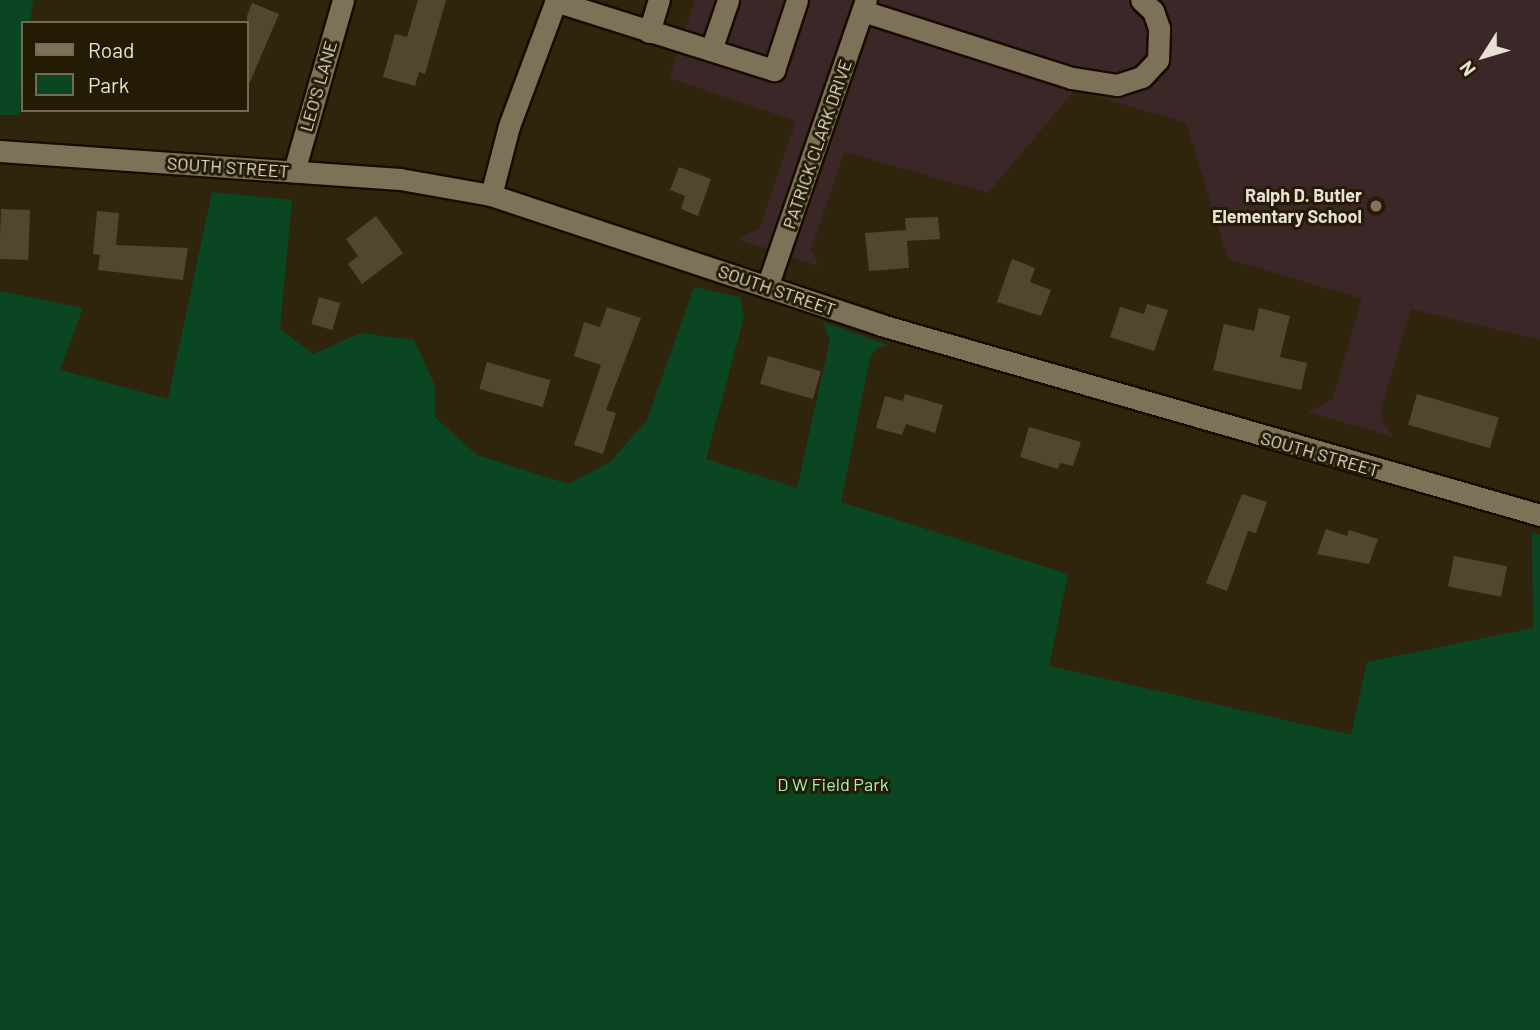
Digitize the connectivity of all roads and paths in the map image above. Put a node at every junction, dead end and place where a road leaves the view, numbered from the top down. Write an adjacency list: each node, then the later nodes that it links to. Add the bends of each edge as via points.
1 (343, 0): 11 (street, LEO'S LANE)
2 (659, 0): 8 (street)
3 (728, 0): 9 (street)
4 (797, 0): 9 (street, via 774,70)
5 (555, 1): 8 (street); 12 (street, via 509,126)
6 (1154, 4): 7 (street, via 1158,60 1142,77 1117,85 1072,78)
7 (864, 6): 13 (street, PATRICK CLARK DRIVE)
8 (649, 32): 9 (street)
9 (711, 50)
10 (0, 152): 11 (street, SOUTH STREET)
11 (294, 172): 12 (street, SOUTH STREET, via 421,182)
12 (491, 195): 13 (street, SOUTH STREET)
13 (767, 287): 14 (street, SOUTH STREET, via 1026,368)
14 (1540, 515)

